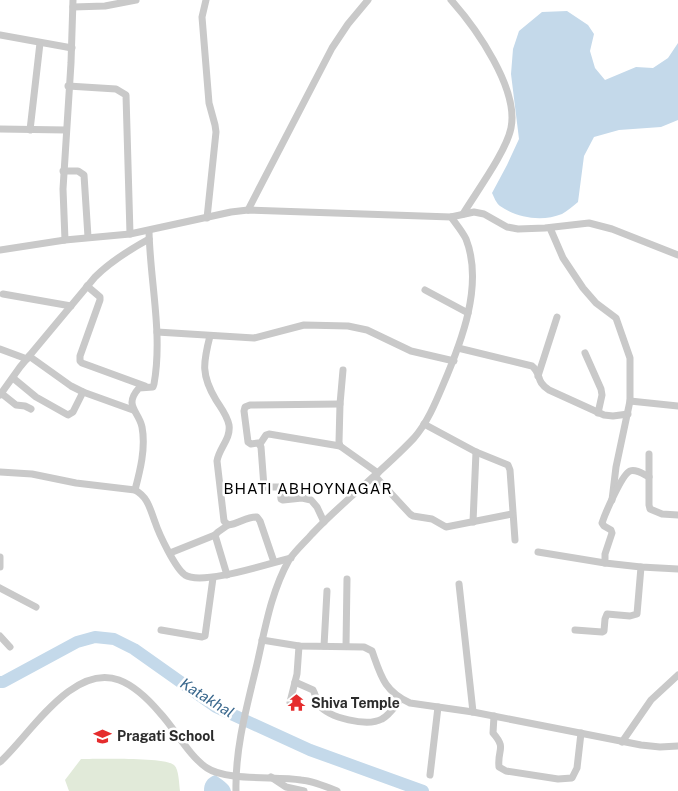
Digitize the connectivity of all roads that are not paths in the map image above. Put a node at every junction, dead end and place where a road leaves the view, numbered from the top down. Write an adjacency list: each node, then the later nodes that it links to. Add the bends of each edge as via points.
1 (136, 0): 5 (street, via 105,6)
2 (206, 0): 17 (street, via 202,16 209,104 216,125)
3 (368, 0): 14 (street, via 332,48)
4 (451, 0): 15 (street, via 475,29 496,65 512,115 505,145)
5 (73, 3): 8 (street)
6 (0, 34): 7 (street)
7 (40, 43): 8 (street); 11 (street)
8 (72, 48): 9 (street)
9 (68, 86): 12 (street); 20 (street, via 116,89 126,95)
10 (0, 129): 11 (street)
11 (30, 130): 12 (street)
12 (66, 130): 13 (street)
13 (63, 171): 21 (street, via 78,171 84,175); 23 (street)
14 (248, 210): 16 (street); 17 (street)
15 (463, 214): 16 (street); 18 (street, via 484,214 507,227 518,229)
16 (451, 217): 30 (street, via 466,238 469,253 471,289)
17 (207, 218): 19 (street)
18 (550, 228): 25 (street, via 590,223 602,225); 45 (street, via 563,258 583,288 616,318 630,358)
19 (149, 231): 20 (street); 22 (street)
20 (130, 234): 21 (street)
21 (88, 237): 23 (street)
22 (149, 239): 26 (street, via 106,266); 32 (street)
23 (64, 240): 24 (street)
24 (0, 250)
25 (678, 256)
26 (87, 286): 29 (street); 42 (street, via 100,300 80,361)
27 (425, 290): 30 (street)
28 (3, 294): 29 (street)
29 (71, 306): 37 (street)
30 (468, 313): 34 (street)
31 (557, 317): 40 (street)
32 (157, 332): 33 (street); 42 (street, via 155,381 153,387)
33 (210, 336): 38 (street, via 254,338 304,325 348,326 373,332 411,350); 66 (street, via 204,374 229,425 227,440 217,461 224,521)
34 (458, 348): 38 (street); 40 (street, via 532,366)
35 (0, 349): 37 (street)
36 (585, 353): 50 (street, via 601,389)
37 (28, 358): 41 (street); 43 (street)
38 (454, 361): 52 (street)
39 (343, 370): 46 (street)
40 (538, 376): 50 (street, via 549,390)
41 (13, 378): 43 (street, via 68,415); 44 (street)
42 (149, 387): 49 (street, via 136,390)
43 (83, 392): 49 (street)
44 (1, 394): 48 (street, via 16,405)
45 (630, 401): 47 (street); 51 (street)
46 (340, 404): 53 (street, via 245,407 248,442); 54 (street)
47 (678, 406)
48 (30, 408)
49 (133, 410): 60 (street, via 142,429 141,461)
50 (598, 413): 51 (street, via 612,416)
51 (628, 414): 61 (street)
52 (424, 424): 55 (street); 58 (street)
53 (260, 444): 54 (street, via 269,434); 64 (street, via 264,487 278,487 283,500 311,500)
54 (340, 446): 58 (street)
55 (476, 452): 62 (street, via 508,465); 65 (street)
56 (649, 454): 59 (street)
57 (0, 472): 60 (street)
58 (376, 474): 64 (street); 65 (street, via 413,516 432,519 446,527)
59 (649, 477): 61 (street, via 630,471 625,474); 63 (street, via 650,509)
60 (135, 490): 70 (street, via 146,499)
61 (612, 500): 74 (street, via 602,523 612,533)
62 (512, 514): 65 (street); 68 (street)
63 (678, 515)
64 (324, 522): 72 (street)
65 (473, 522)
66 (228, 525): 67 (street); 73 (street, via 257,517)
67 (215, 535): 70 (street); 78 (street)
68 (515, 540)
69 (538, 552): 74 (street)
70 (170, 553): 79 (street, via 185,575)
71 (0, 557): 75 (street)
72 (290, 558): 73 (street); 88 (street, via 275,590)
73 (274, 562): 78 (street)
74 (605, 563): 76 (street)
75 (0, 567)
76 (641, 567): 77 (street); 86 (street, via 637,614 607,614 602,632)
77 (678, 569)
78 (227, 575): 79 (street)
79 (213, 578): 85 (street, via 206,636)
80 (347, 579): 91 (street)
81 (459, 584): 100 (street)
82 (0, 588): 84 (street)
83 (327, 591): 90 (street)
84 (36, 607)
85 (161, 630)
86 (575, 630)
87 (0, 636): 92 (street)
88 (262, 640): 89 (street); 106 (street, via 236,760)
89 (299, 646): 90 (street); 94 (street)
90 (324, 646): 91 (street)
91 (346, 646): 97 (street, via 372,651 383,681)
92 (10, 647)
93 (678, 676): 95 (street)
94 (295, 682): 97 (street, via 313,690 317,703 324,709 362,723 383,719); 98 (street)
95 (666, 685): 96 (street); 103 (street, via 643,710)
96 (678, 686)
97 (401, 699): 99 (street)
98 (290, 702)
99 (438, 707): 100 (street); 107 (street)
100 (473, 712): 101 (street)
101 (494, 716): 102 (street); 102 (street, via 492,733 501,747 499,767 506,771 572,778 577,768)
102 (581, 733): 103 (street)
103 (622, 742): 104 (street)
104 (678, 746)
105 (0, 762): 106 (street, via 60,698 82,682 101,678 118,679 132,686 162,715 207,768)
106 (236, 775): 108 (street); 109 (street)
107 (430, 775)
108 (271, 777): 110 (street, via 286,787); 111 (street, via 302,780)
109 (236, 791)
110 (304, 791)
111 (337, 791)

